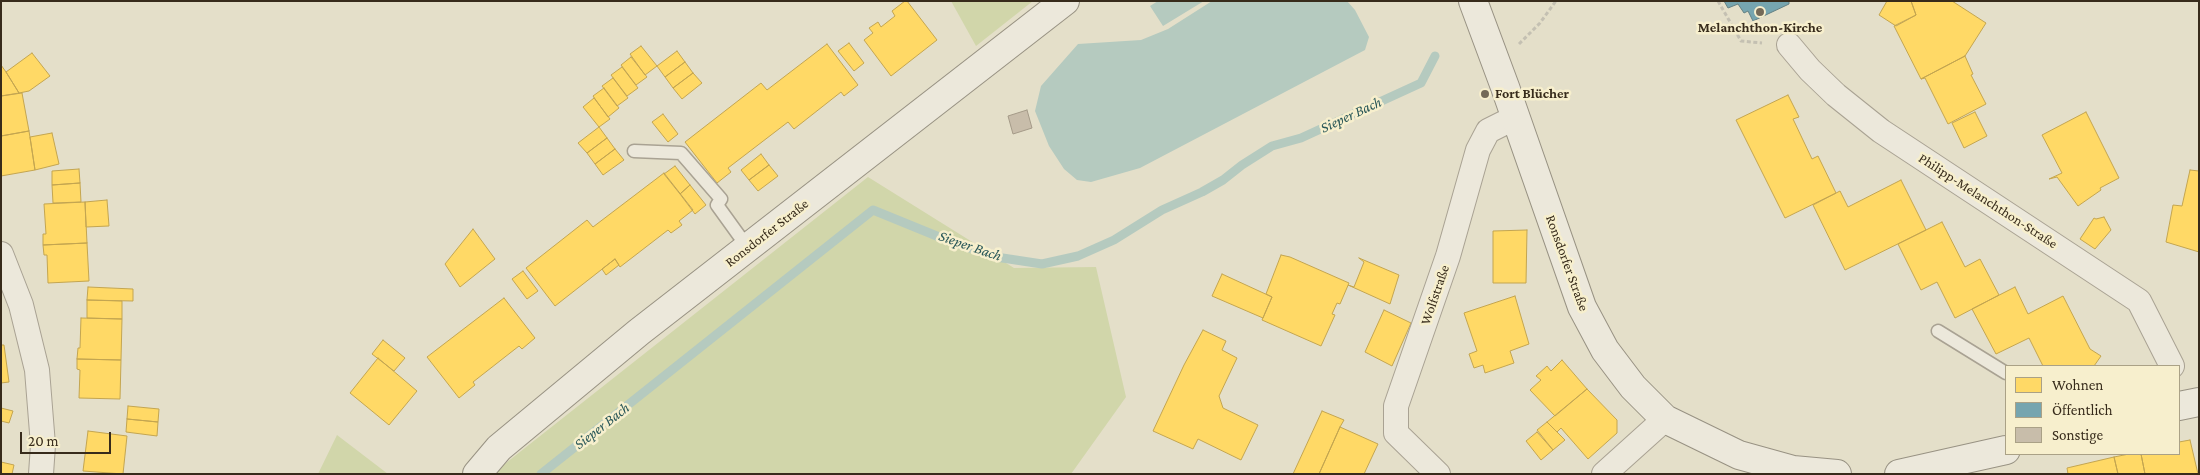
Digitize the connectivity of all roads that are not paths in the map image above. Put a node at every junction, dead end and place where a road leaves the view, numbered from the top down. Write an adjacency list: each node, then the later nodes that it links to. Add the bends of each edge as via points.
1 (1065, 1): 6 (main road, Ronsdorfer Straße)
2 (1473, 1): 4 (main road, Ronsdorfer Straße)
3 (1789, 45): 9 (street, Philipp-Melanchthon-Straße, via 1810,70 1881,131 2139,301)
4 (1516, 117): 11 (main road, Ronsdorfer Straße, via 1582,307 1610,357 1633,387); 15 (street, Wolfstraße, via 1488,130 1478,150 1448,256 1396,406 1396,433)
5 (634, 151): 6 (lane, via 681,153 721,200 716,205)
6 (748, 248): 14 (main road, Ronsdorfer Straße, via 639,332 499,448)
7 (1, 254): 13 (street, via 21,305 37,370 43,445)
8 (1938, 332): 10 (lane)
9 (2171, 365)
10 (2005, 372)
11 (1665, 419): 16 (street); 17 (main road, Ronsdorfer Straße, via 1739,455 1793,470)
12 (2005, 450): 18 (main road)
13 (41, 474)
14 (477, 474)
15 (1438, 474)
16 (1604, 474)
17 (1837, 474)
18 (1899, 474)

